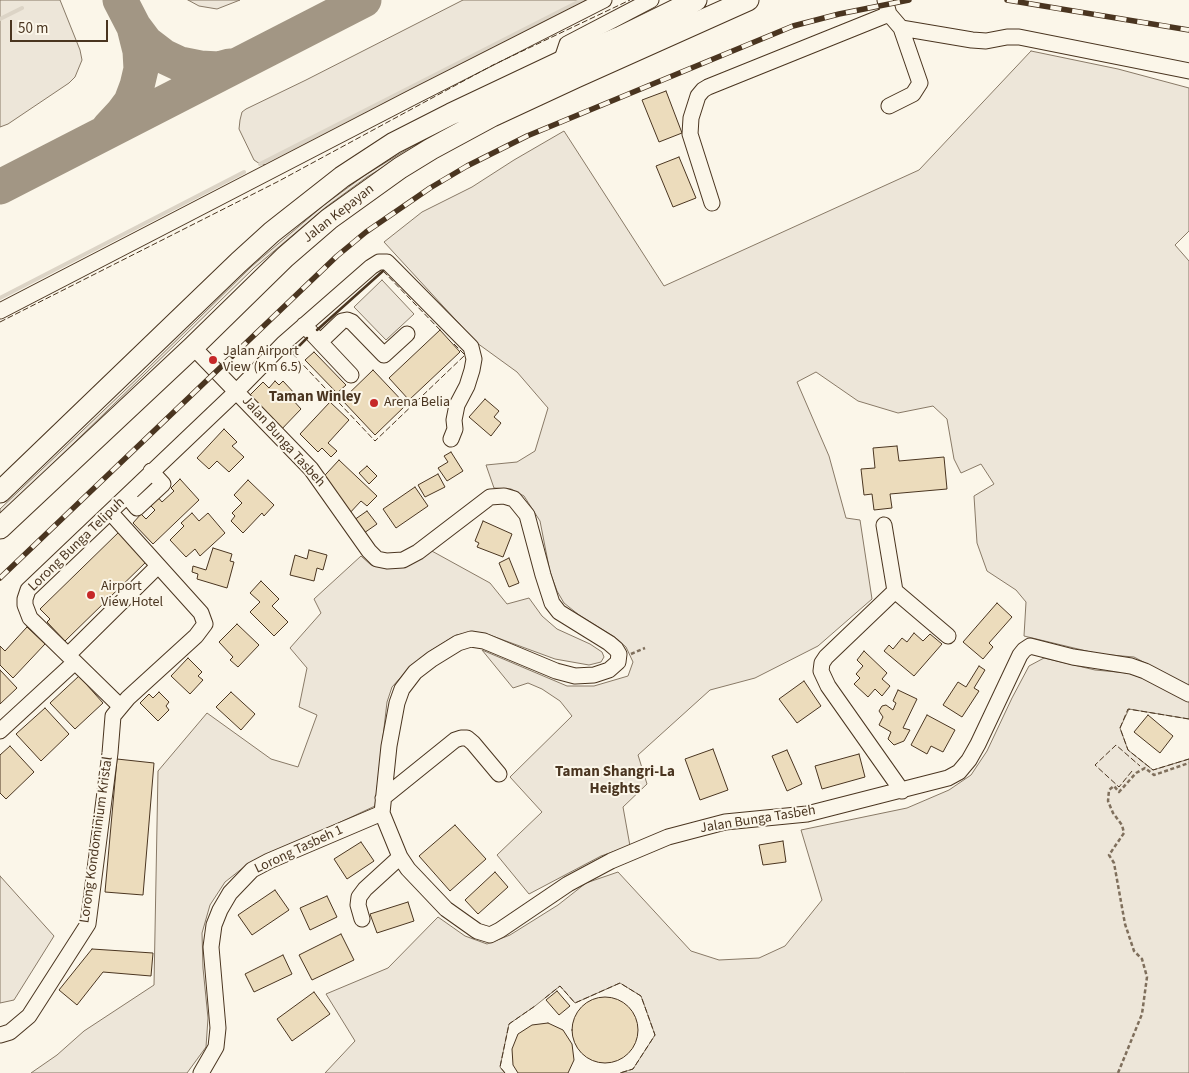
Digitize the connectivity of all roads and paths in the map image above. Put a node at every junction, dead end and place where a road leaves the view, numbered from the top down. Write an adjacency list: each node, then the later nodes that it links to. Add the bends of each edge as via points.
1 (604, 0): 11 (street)
2 (651, 0): 7 (street, via 567,44)
3 (696, 0): 7 (highway, Jalan Kepayan)
4 (748, 0): 15 (highway, Jalan Kepayan, via 518,104 400,168 329,219 285,257)
5 (887, 7): 6 (street); 10 (street, via 703,90 691,118 690,134)
6 (901, 28): 8 (street, via 972,40 1020,37); 9 (street, via 920,83 913,94)
7 (561, 62): 19 (highway, Jalan Kepayan, via 394,143 309,202 239,262)
8 (1189, 71)
9 (889, 106)
10 (712, 203)
11 (0, 311)
12 (304, 326): 14 (street); 17 (street); 18 (street, via 371,267 387,262 470,347 473,365 457,405)
13 (407, 334): 14 (street, via 384,355 347,320)
14 (320, 342): 16 (street)
15 (193, 347): 17 (street, Jalan Bunga Tasbeh); 22 (highway, Jalan Kepayan)
16 (351, 375)
17 (237, 390): 20 (street, Lorong Bunga Telipuh); 33 (street, Jalan Bunga Tasbeh, via 311,469 377,559 403,560 418,552 490,497 514,499 526,515 552,603 559,612 610,643 619,654 618,662 609,670 575,676 471,639 432,659 415,672 402,689 397,703)
18 (451, 439)
19 (0, 492)
20 (110, 512): 23 (street); 26 (street, Lorong Bunga Telipuh, via 28,590 24,599 30,618)
21 (884, 524): 24 (street)
22 (0, 528)
23 (158, 566): 26 (street); 28 (street, via 201,613 205,624)
24 (895, 591): 25 (street); 32 (street, via 826,657 821,670 828,686)
25 (948, 636)
26 (71, 658): 28 (street, Lorong Bunga Telipuh); 29 (street)
27 (1189, 694): 32 (street, Jalan Bunga Tasbeh, via 1131,666 1030,646 1020,655 978,744 959,772)
28 (120, 706): 36 (street, Lorong Kondominium Kristal, via 113,716 111,728 88,924 29,1016 10,1032)
29 (0, 732)
30 (1189, 763): 38 (path, via 1154,775 1145,768 1119,792 1114,786 1109,790 1112,813 1124,833 1109,855 1114,864 1125,924 1147,977 1142,1014)
31 (499, 774): 33 (street, Lorong Tasbeh 1, via 473,743 461,738)
32 (902, 791): 34 (street, Jalan Bunga Tasbeh, via 807,814 725,822 668,837 611,861 568,884 490,934 477,931 446,909)
33 (382, 806): 34 (street, Jalan Bunga Tasbeh); 37 (street, Lorong Tasbeh 1, via 252,870 230,893 214,925 210,948 218,1028 216,1047)
34 (400, 857): 35 (street, via 359,897)
35 (362, 919)
36 (0, 1035)
37 (201, 1073)
38 (1118, 1073)

